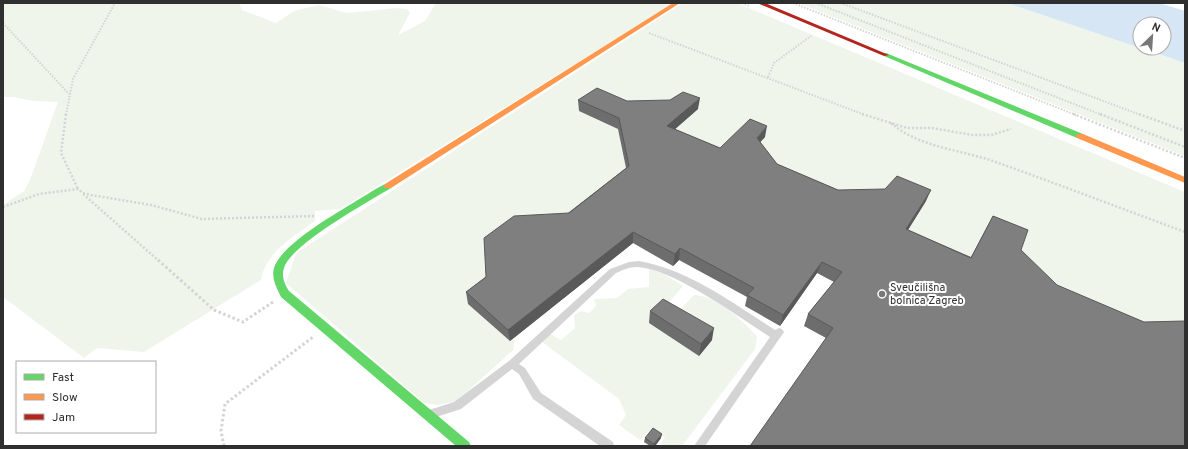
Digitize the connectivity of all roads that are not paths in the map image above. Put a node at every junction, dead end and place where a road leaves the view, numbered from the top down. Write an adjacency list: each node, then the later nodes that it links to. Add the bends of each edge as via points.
1 (677, 3): 5 (street, via 308,237 291,251 279,266 279,280 285,294)
2 (760, 3): 3 (street)
3 (1185, 180)
4 (512, 364): 5 (lane, via 457,406); 7 (lane, via 522,371 537,396); 8 (lane, via 613,271 621,266 639,264 658,267 777,334)
5 (426, 414): 6 (street)
6 (465, 446)
7 (609, 446)
8 (699, 446)

